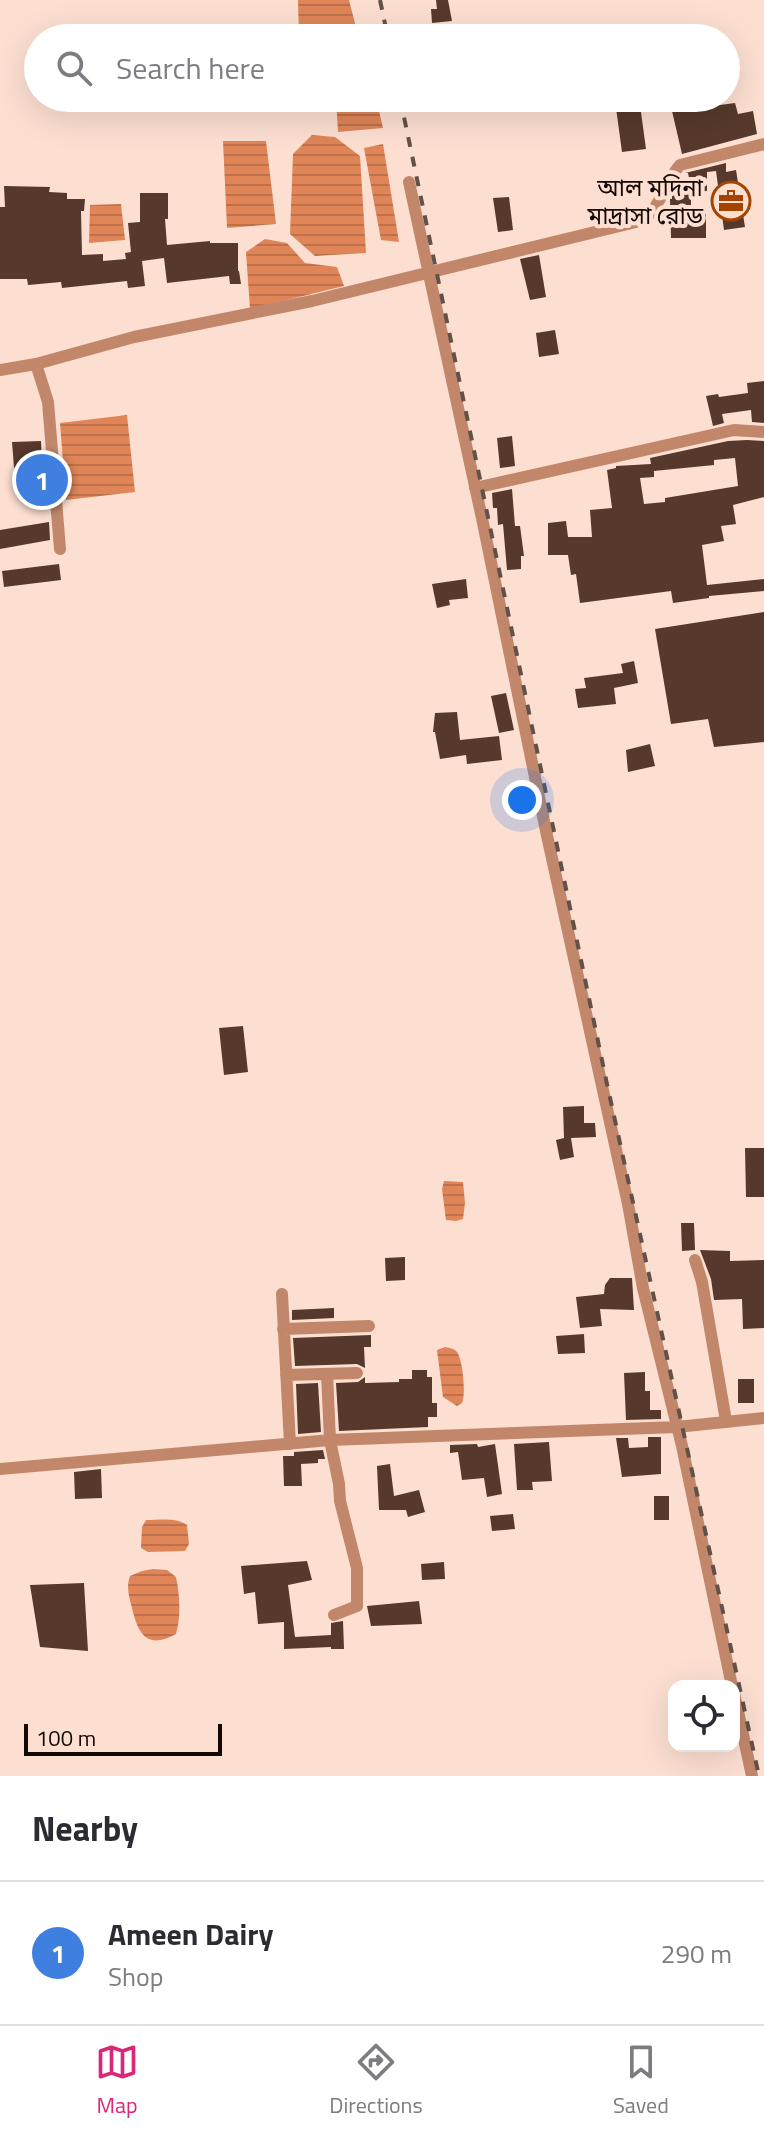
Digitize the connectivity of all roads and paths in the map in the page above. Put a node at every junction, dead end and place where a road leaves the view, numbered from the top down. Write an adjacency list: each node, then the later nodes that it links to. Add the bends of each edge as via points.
1 (764, 144): 3 (street, via 680,165 648,216 636,222)
2 (409, 182): 3 (street)
3 (429, 273): 4 (street, via 134,337); 7 (street)
4 (36, 364): 5 (street); 8 (street, via 48,402)
5 (0, 370)
6 (764, 432): 7 (street, via 734,430)
7 (475, 488): 18 (street, via 643,1288)
8 (60, 549)
9 (695, 1260): 17 (street)
10 (282, 1294): 12 (street)
11 (369, 1326): 12 (street)
12 (283, 1329): 15 (street)
13 (357, 1373): 14 (street)
14 (327, 1374): 15 (street); 19 (street)
15 (286, 1375): 20 (street)
16 (764, 1418): 17 (street)
17 (726, 1421): 18 (street)
18 (677, 1427): 19 (street); 23 (street)
19 (330, 1440): 20 (street); 22 (street, via 358,1592 357,1606)
20 (290, 1444): 21 (street)
21 (0, 1469)
22 (334, 1615)
23 (731, 1680)
24 (740, 1721): 25 (street)
25 (752, 1776)

